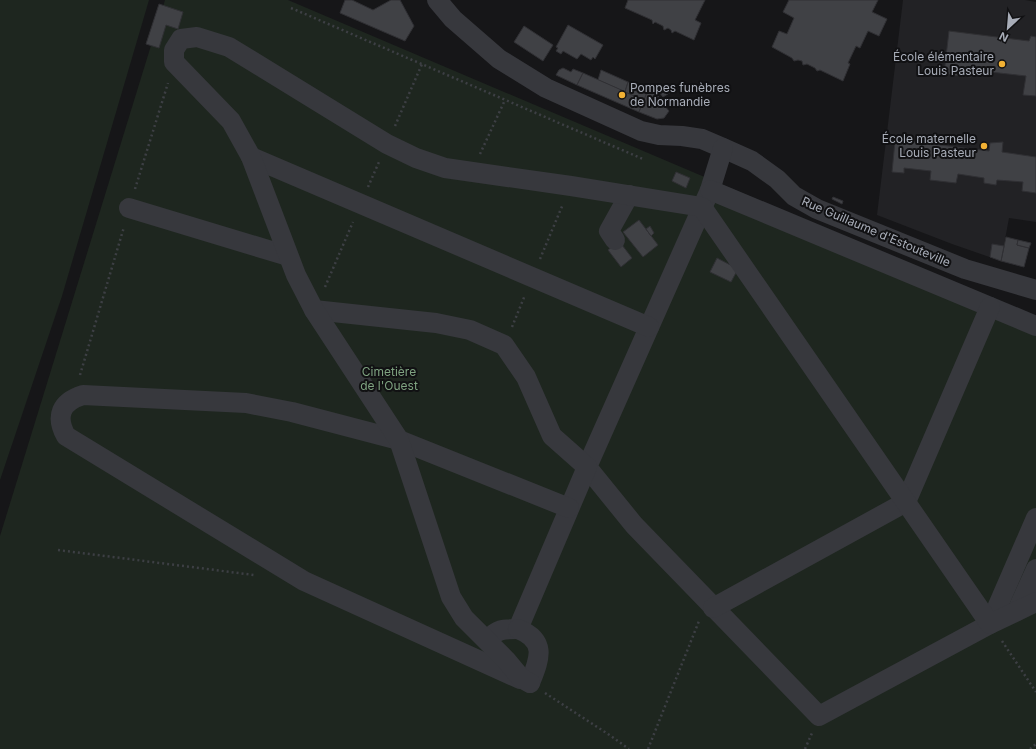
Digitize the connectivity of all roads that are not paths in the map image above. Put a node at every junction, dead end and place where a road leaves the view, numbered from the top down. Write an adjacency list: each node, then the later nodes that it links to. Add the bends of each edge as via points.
1 (437, 0): 2 (street, Rue Guillaume d'Estouteville, via 453,19 499,58 546,88 641,131 702,139)
2 (723, 148): 5 (street); 9 (street, Rue Guillaume d'Estouteville, via 752,161 777,179 794,196 817,209 965,269)
3 (251, 157): 4 (street, via 231,121 174,62 174,50 181,39 197,37 229,47 387,144 416,158 445,168 472,173); 8 (street); 13 (street)
4 (629, 195): 5 (street); 7 (street, via 609,231)
5 (706, 198): 10 (street); 13 (street); 16 (street)
6 (129, 208): 8 (street)
7 (614, 240)
8 (288, 256): 11 (street)
9 (1036, 290)
10 (990, 307): 12 (street); 16 (street)
11 (314, 310): 14 (street); 15 (street, via 436,323 470,330 504,345 526,377 552,436)
12 (1036, 326)
13 (649, 327): 15 (street)
14 (399, 440): 17 (street); 25 (street, via 451,597 464,618); 26 (street, via 292,412 246,403 83,395 73,398 64,406 60,426 72,440 304,581)
15 (587, 467): 17 (street); 21 (street, via 634,525)
16 (906, 502): 21 (street); 23 (street)
17 (569, 508): 24 (street)
18 (1036, 518): 23 (street)
19 (1036, 568): 22 (street)
20 (1036, 602): 22 (street)
21 (710, 604): 23 (street, via 819,716)
22 (1018, 611): 23 (street)
23 (990, 624)
24 (518, 629): 25 (street, via 495,632); 26 (street, via 538,644 540,652)
25 (487, 640): 26 (street, via 521,678)
26 (530, 683)

